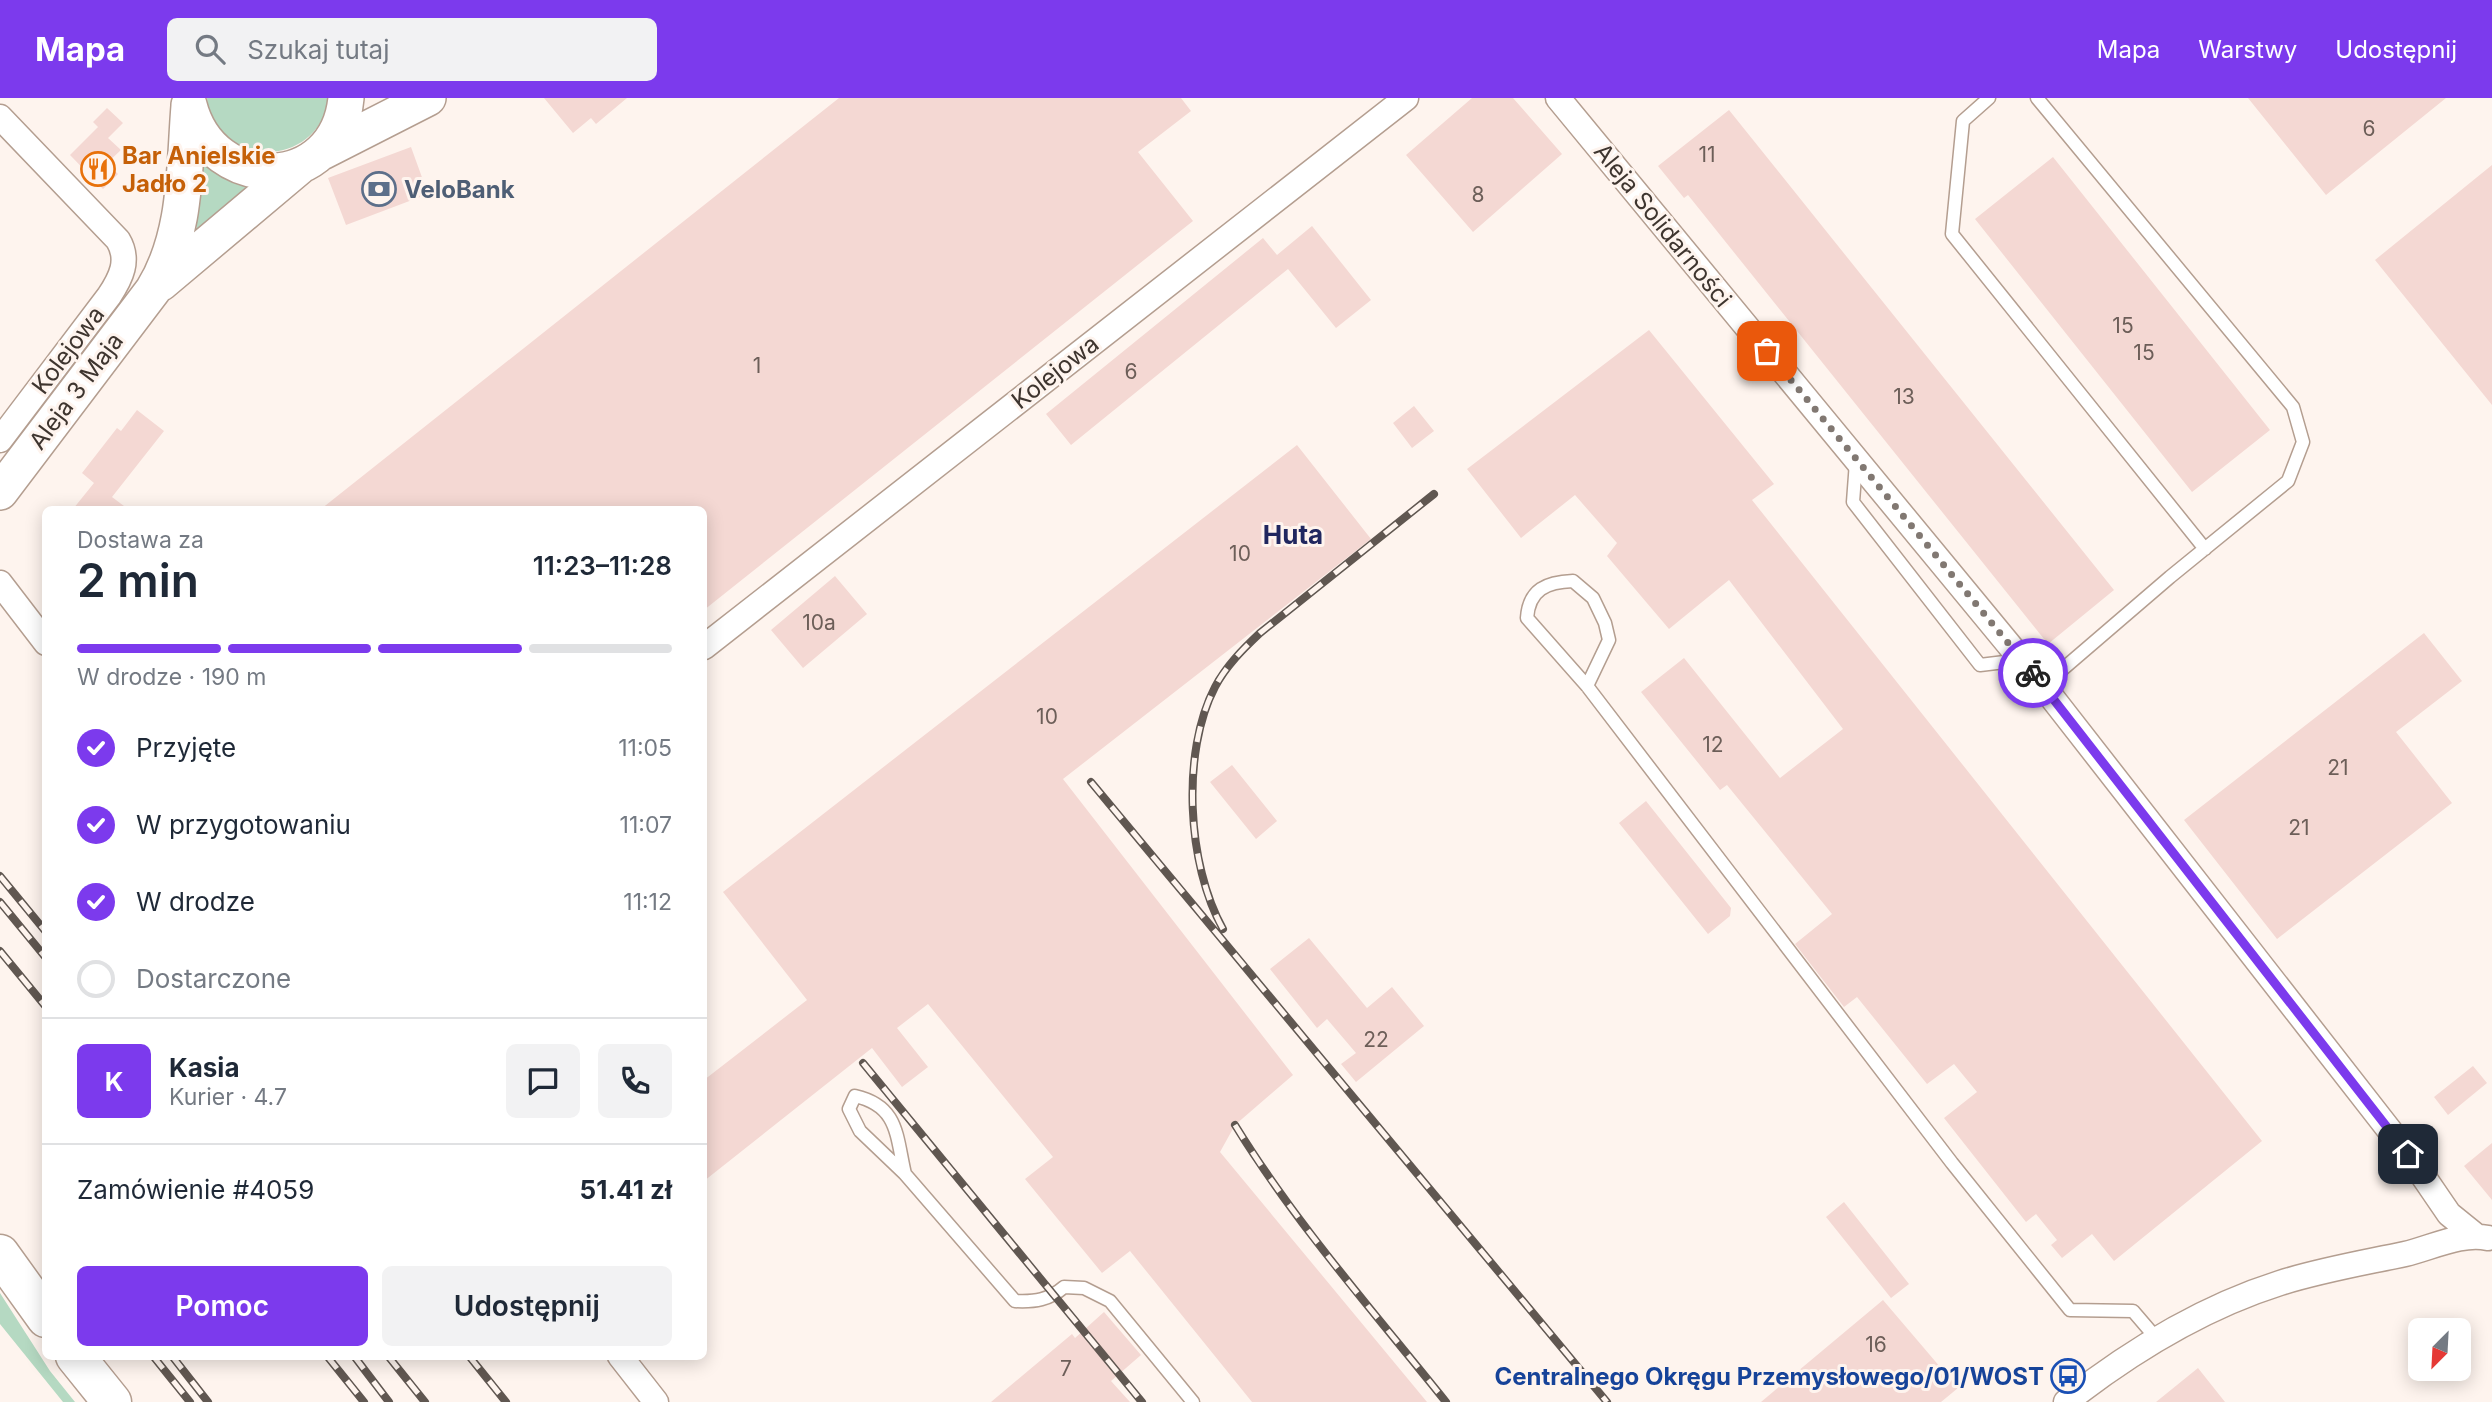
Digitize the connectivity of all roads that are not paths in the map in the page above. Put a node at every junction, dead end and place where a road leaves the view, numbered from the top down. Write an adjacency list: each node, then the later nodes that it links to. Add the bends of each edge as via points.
1 (346, 98): 9 (main road, via 340,125)
2 (428, 98): 9 (main road)
3 (1406, 98): 17 (street, Kolejowa)
4 (1558, 98): 12 (street, Aleja Solidarności)
5 (1989, 98): 14 (lane, via 1963,121 1952,234)
6 (2036, 98): 14 (lane, via 2293,407 2303,442 2288,481)
7 (189, 102): 9 (main road, via 203,138 229,162 251,170 275,171); 10 (main road, Aleja 3 Maja, via 178,232)
8 (0, 117): 11 (street, Kolejowa, via 118,240 124,254 121,277 109,296)
9 (309, 160): 10 (main road, Aleja 3 Maja)
10 (153, 290): 13 (main road, Aleja 3 Maja)
11 (0, 440)
12 (1856, 461): 18 (street, Aleja Solidarności); 18 (lane, via 1853,502 1980,665)
13 (0, 492)
14 (2205, 548): 20 (lane)
15 (0, 583): 16 (street)
16 (42, 638)
17 (707, 645)
18 (2021, 660): 20 (street, Aleja Solidarności)
19 (1587, 686): 19 (lane, via 1527,618 1532,597 1549,583 1573,581 1593,597 1605,623 1609,640); 25 (lane, via 2070,1310 2133,1311)
20 (2043, 686): 22 (street, Aleja Solidarności, via 2408,1154 2449,1214)
21 (905, 1174): 21 (lane, via 860,1131 849,1109 855,1096 874,1100 892,1118); 30 (lane, via 1015,1301 1036,1302 1064,1287 1084,1288 1110,1301)
22 (2484, 1237): 25 (street, via 2282,1282 2220,1305)
23 (0, 1254): 24 (main road)
24 (42, 1312)
25 (2157, 1339): 31 (street)
26 (78, 1360): 28 (main road)
27 (623, 1360): 29 (street)
28 (111, 1402)
29 (656, 1402)
30 (1193, 1402)
31 (2066, 1402)

